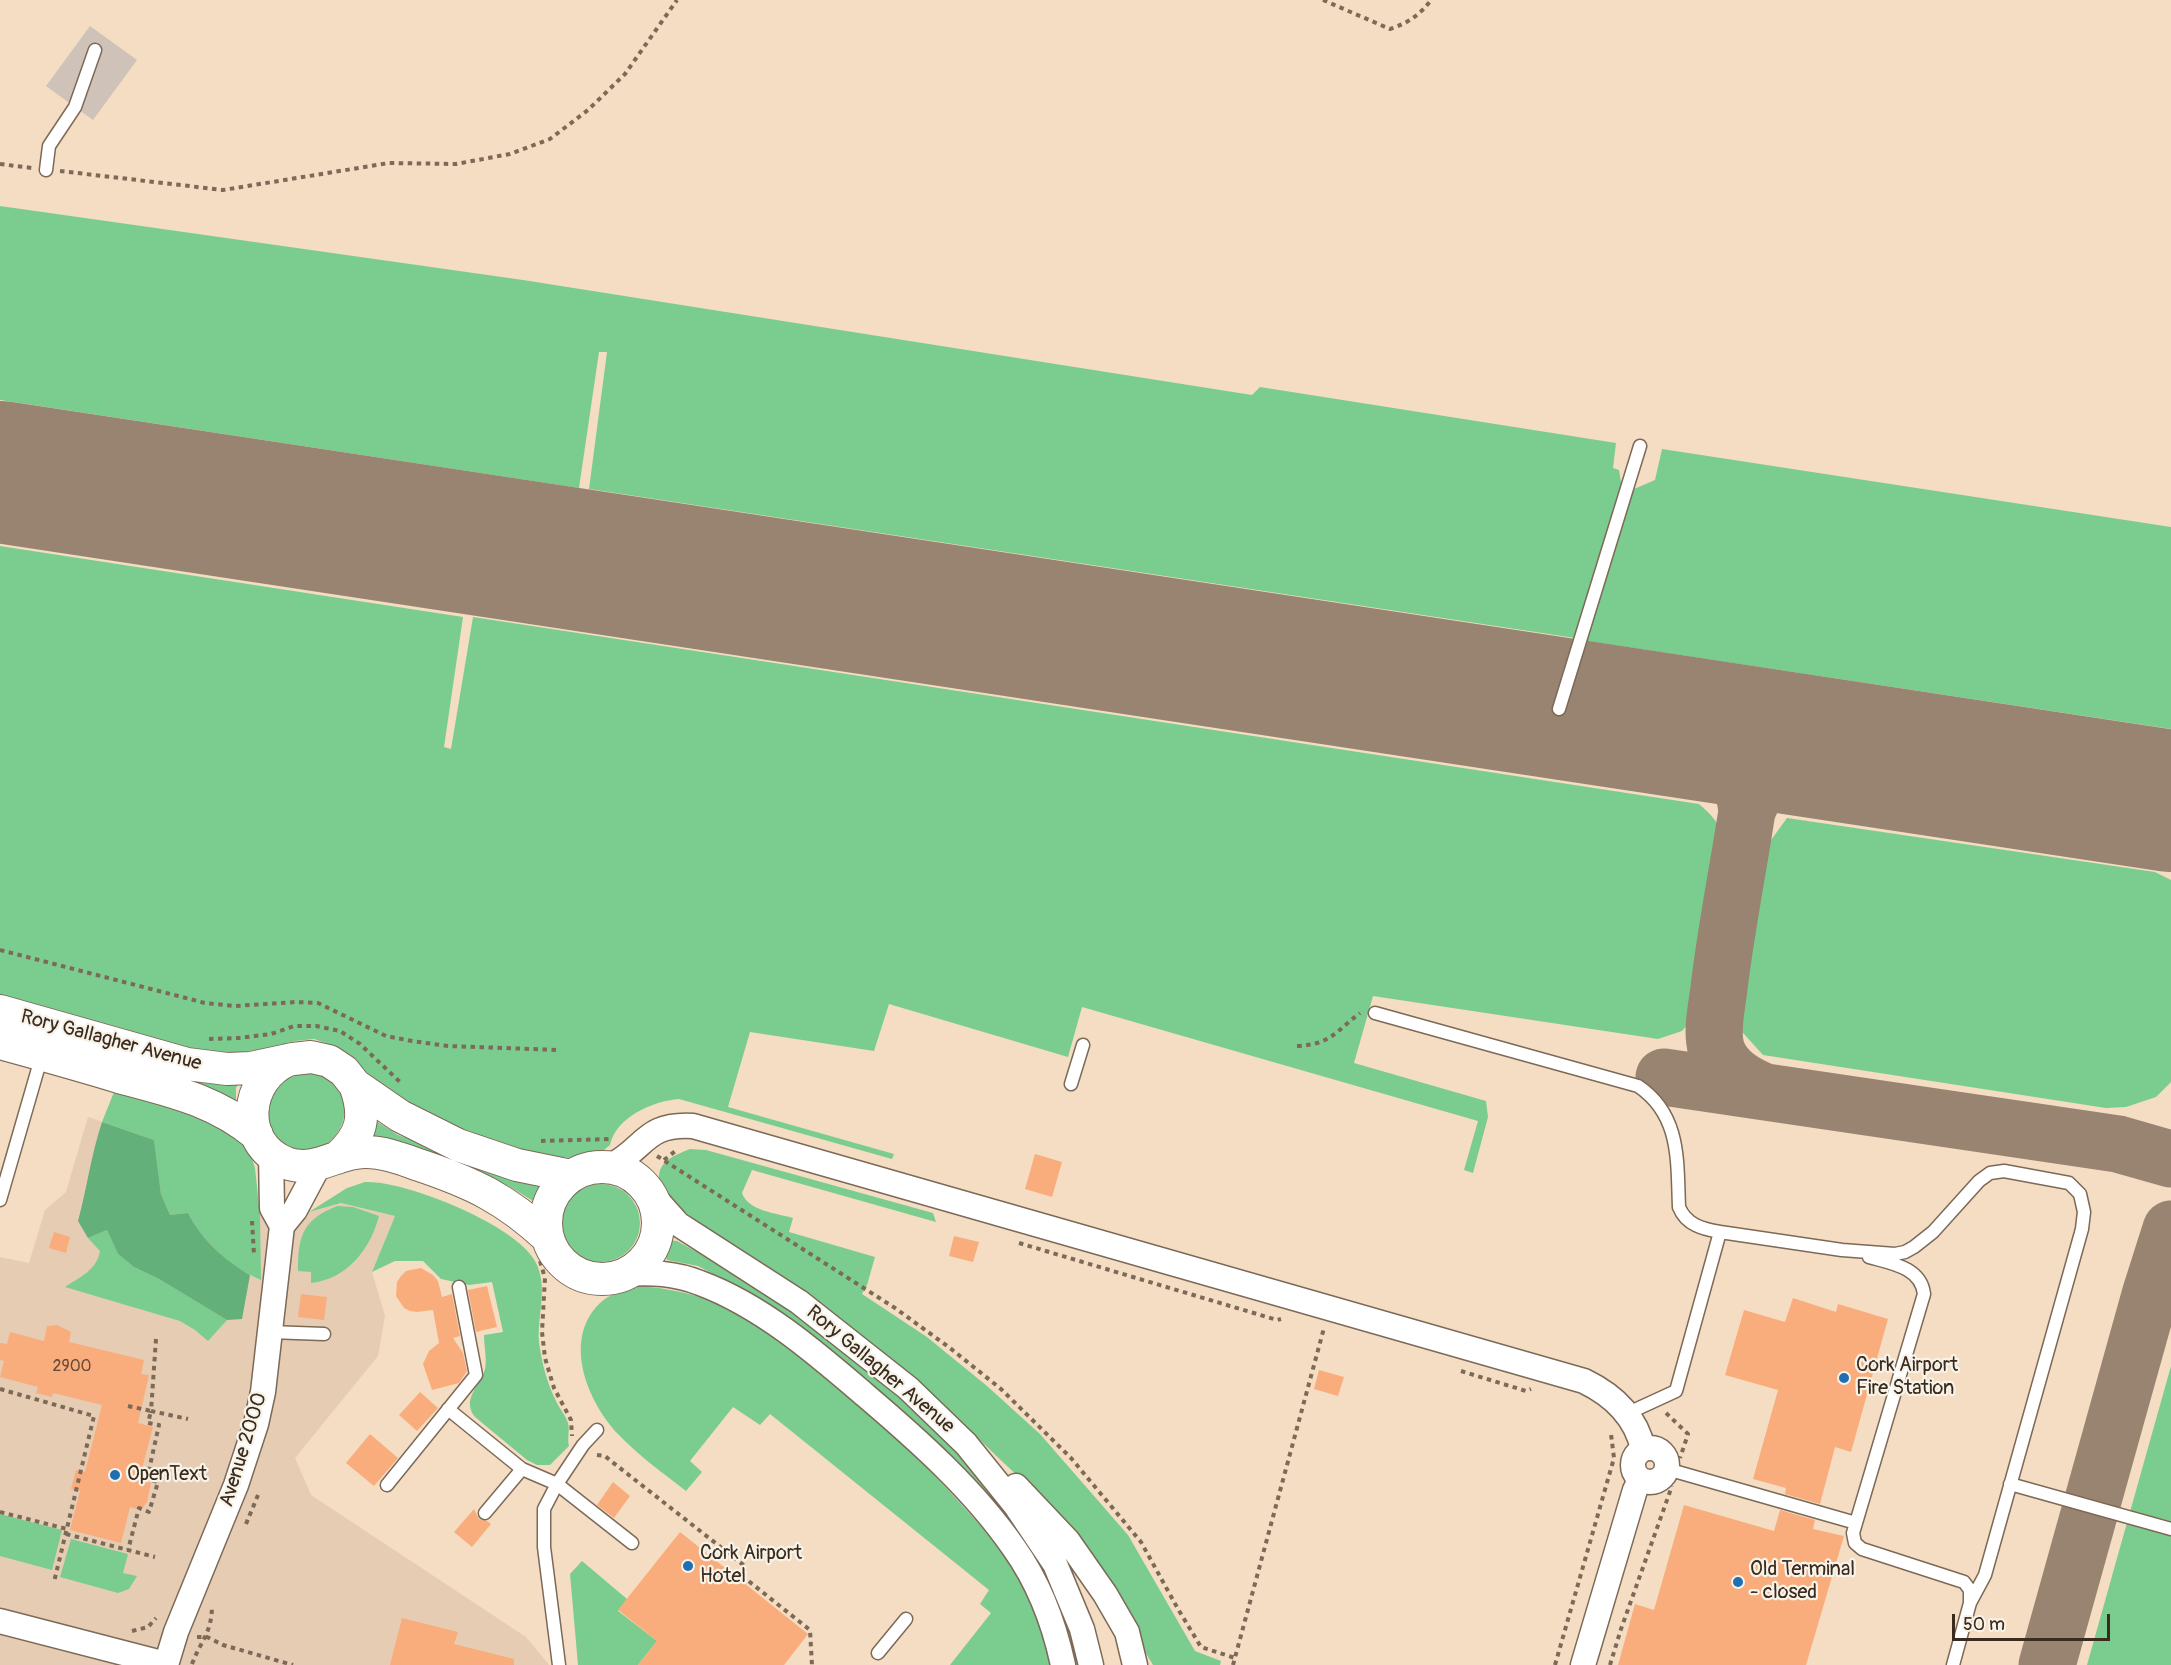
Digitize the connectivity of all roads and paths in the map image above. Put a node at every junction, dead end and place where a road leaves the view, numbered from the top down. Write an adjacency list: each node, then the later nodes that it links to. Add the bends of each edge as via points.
1 (678, 0): 6 (path, via 625,74 588,110 550,139 510,154 456,164 389,163 223,190)
2 (1323, 0): 3 (path, via 1390,29 1408,23)
3 (1431, 0)
4 (95, 50): 6 (lane, via 75,107 49,146)
5 (0, 164): 6 (path)
6 (46, 170)
7 (1640, 446): 8 (lane)
8 (1559, 709)
9 (0, 950): 16 (path, via 205,1003 318,1003 386,1036 412,1041)
10 (0, 1011): 18 (street, Rory Gallagher Avenue, via 187,1064 250,1068)
11 (1375, 1013): 15 (path, via 1360,1013 1323,1042); 31 (lane, via 1638,1086 1664,1113 1673,1131 1682,1214 1690,1223)
12 (199, 1038): 21 (path, via 271,1034 294,1026 340,1031 360,1044)
13 (0, 1044): 17 (street, Rory Gallagher Avenue)
14 (1083, 1045): 19 (lane)
15 (1297, 1046)
16 (559, 1050)
17 (42, 1055): 23 (street, Rory Gallagher Avenue, via 219,1108 238,1119); 28 (lane)
18 (293, 1059): 20 (street, Rory Gallagher Avenue, via 329,1061); 23 (street, via 278,1065 257,1088 253,1119)
19 (1071, 1084)
20 (355, 1085): 25 (street, via 361,1101 358,1133 349,1147); 27 (street, Rory Gallagher Avenue, via 400,1116 458,1145 517,1165)
21 (405, 1087)
22 (537, 1141): 26 (path)
23 (264, 1144): 25 (street, Rory Gallagher Avenue, via 286,1162 302,1166); 30 (street, via 272,1209)
24 (681, 1148): 80 (path, via 662,1158 895,1308 1001,1389 1071,1458 1141,1542 1201,1647)
25 (328, 1162): 30 (street); 33 (street, Rory Gallagher Avenue, via 364,1152 377,1153 459,1179 518,1211)
26 (629, 1164): 27 (street, Rory Gallagher Avenue, via 588,1168); 36 (street, via 654,1202 658,1219 650,1252); 51 (street, via 662,1128 683,1125 703,1129 1584,1381 1612,1397); 53 (street, Rory Gallagher Avenue, via 678,1224 799,1302 908,1388)
27 (571, 1176): 33 (street, via 549,1203)
28 (0, 1200)
29 (252, 1215): 35 (path)
30 (282, 1226): 40 (street, Avenue 2000)
31 (1720, 1232): 34 (lane); 46 (lane, via 1676,1391)
32 (1014, 1239): 38 (path, via 1020,1245 1277,1320)
33 (543, 1248): 36 (street, Rory Gallagher Avenue, via 554,1252 580,1274 598,1278); 54 (path, via 542,1332 548,1373 571,1420 571,1434)
34 (1842, 1250): 60 (lane, via 1895,1254 1914,1247 1990,1173 2004,1170 2069,1182 2080,1194 2082,1228); 64 (lane, via 1905,1267 1918,1278 1923,1289)
35 (254, 1261)
36 (624, 1274): 86 (street, Rory Gallagher Avenue, via 654,1272 716,1290 792,1336 890,1416 960,1484 1014,1548 1043,1599)
37 (459, 1287): 48 (lane, via 476,1376)
38 (1287, 1317)
39 (1326, 1321): 80 (path)
40 (270, 1332): 41 (lane); 81 (street, Avenue 2000, via 263,1392 246,1455 176,1632)
41 (324, 1334)
42 (156, 1339): 49 (path)
43 (1451, 1368): 44 (path, via 1526,1391)
44 (1534, 1387)
45 (0, 1389): 66 (path, via 94,1416)
46 (1652, 1401): 51 (lane); 57 (path, via 1688,1434)
47 (128, 1406): 49 (path)
48 (448, 1409): 56 (lane); 61 (lane)
49 (151, 1411): 50 (path); 68 (path, via 148,1423 159,1425 147,1479 158,1482 149,1512 139,1508)
50 (188, 1419)
51 (1618, 1420): 55 (street, via 1640,1437); 91 (path, via 1614,1458)
52 (597, 1430): 54 (lane)
53 (966, 1444): 76 (street, via 1020,1489 1068,1541); 87 (street, Rory Gallagher Avenue, via 1016,1506 1055,1564 1082,1629)
54 (583, 1445): 59 (lane); 85 (path, via 612,1461 746,1567 741,1575 810,1630)
55 (1643, 1449): 57 (street, via 1660,1450); 58 (street, via 1633,1464)
56 (522, 1469): 59 (lane); 63 (lane)
57 (1672, 1471): 58 (street, via 1657,1482); 64 (lane); 93 (path)
58 (1640, 1480): 92 (street)
59 (557, 1484): 67 (lane); 84 (lane, via 544,1509 544,1547)
60 (2010, 1484): 65 (lane); 71 (lane, via 1985,1575)
61 (387, 1485)
62 (0, 1512): 66 (path)
63 (485, 1513)
64 (1857, 1523): 71 (lane, via 1853,1533 1855,1543 1862,1549 1964,1582 1970,1590)
65 (2171, 1529)
66 (67, 1532): 68 (path); 70 (path)
67 (632, 1543)
68 (128, 1550): 69 (path)
69 (155, 1557)
70 (54, 1582)
71 (1970, 1603): 94 (lane)
72 (159, 1615): 75 (path, via 148,1627)
73 (906, 1619): 79 (lane)
74 (0, 1621): 81 (street)
75 (129, 1632)
76 (1127, 1632): 88 (street); 89 (street)
77 (223, 1644): 83 (path)
78 (198, 1647): 82 (path)
79 (878, 1653)
80 (1235, 1658): 90 (path)
81 (167, 1665)
82 (191, 1665)
83 (293, 1665)
84 (560, 1665)
85 (812, 1665)
86 (1064, 1665)
87 (1091, 1665)
88 (1135, 1665)
89 (1143, 1665)
90 (1233, 1665)
91 (1555, 1665)
92 (1583, 1665)
93 (1610, 1665)
94 (1953, 1665)

